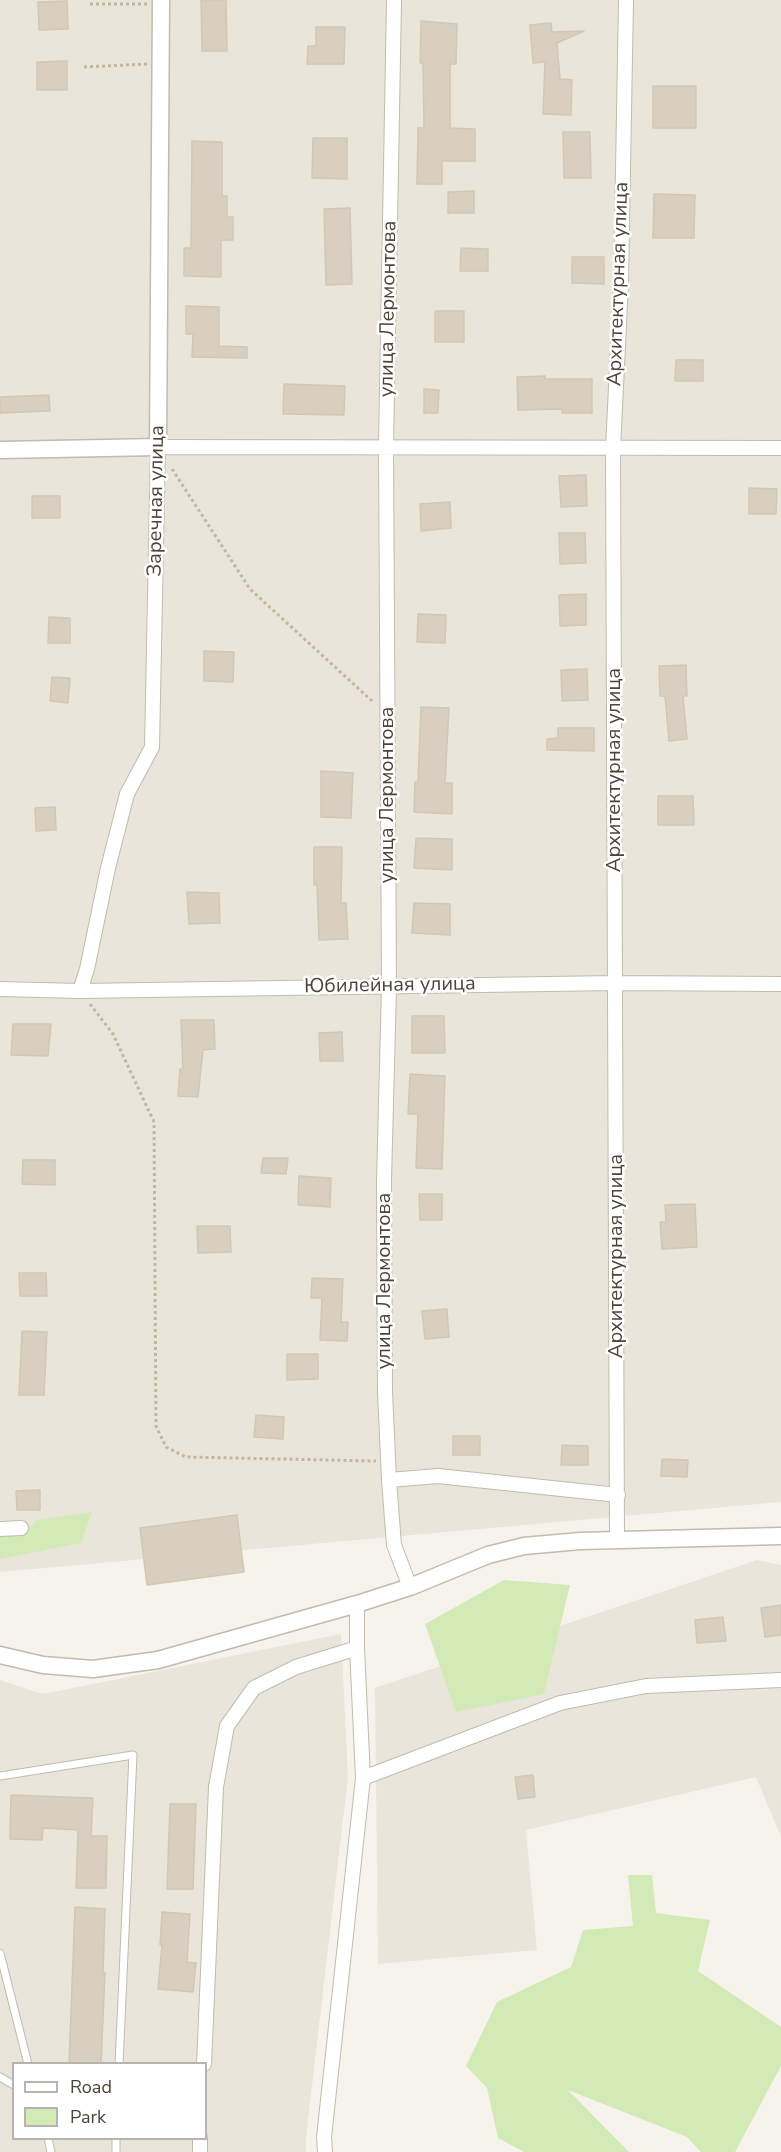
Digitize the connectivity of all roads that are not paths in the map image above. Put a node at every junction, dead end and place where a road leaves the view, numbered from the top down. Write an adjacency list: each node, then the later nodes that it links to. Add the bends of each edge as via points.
1 (394, 0): 4 (street, улица Лермонтова)
2 (626, 0): 6 (street, Архитектурная улица, via 621,283)
3 (161, 2): 5 (street, Заречная улица)
4 (386, 446): 5 (street); 6 (street); 11 (street, улица Лермонтова)
5 (158, 447): 8 (street); 13 (street, Заречная улица, via 152,747 127,794)
6 (613, 448): 7 (street); 9 (street, Архитектурная улица)
7 (781, 448)
8 (0, 450)
9 (615, 983): 10 (street, Юбилейная улица); 11 (street, Юбилейная улица); 15 (street, Архитектурная улица)
10 (781, 984)
11 (389, 987): 13 (street, Юбилейная улица); 14 (street, улица Лермонтова, via 384,1180)
12 (0, 989): 13 (street, Юбилейная улица)
13 (80, 991)
14 (388, 1480): 15 (street, via 438,1476); 20 (street, улица Лермонтова, via 394,1545)
15 (618, 1495): 19 (street, Архитектурная улица)
16 (21, 1528): 17 (street)
17 (0, 1529)
18 (781, 1536): 19 (street)
19 (617, 1541): 20 (street, via 524,1546)
20 (410, 1587): 21 (street)
21 (357, 1604): 22 (street); 23 (street, via 158,1660 93,1669 43,1665)
22 (357, 1648): 26 (street); 30 (street, via 296,1667 254,1688 227,1726 216,1787)
23 (0, 1654)
24 (781, 1680): 26 (street, via 646,1686 560,1703)
25 (0, 1776): 29 (lane, via 133,1755)
26 (363, 1778): 31 (street)
27 (0, 1953): 28 (lane)
28 (27, 2062)
29 (119, 2062)
30 (204, 2062)
31 (325, 2152)

